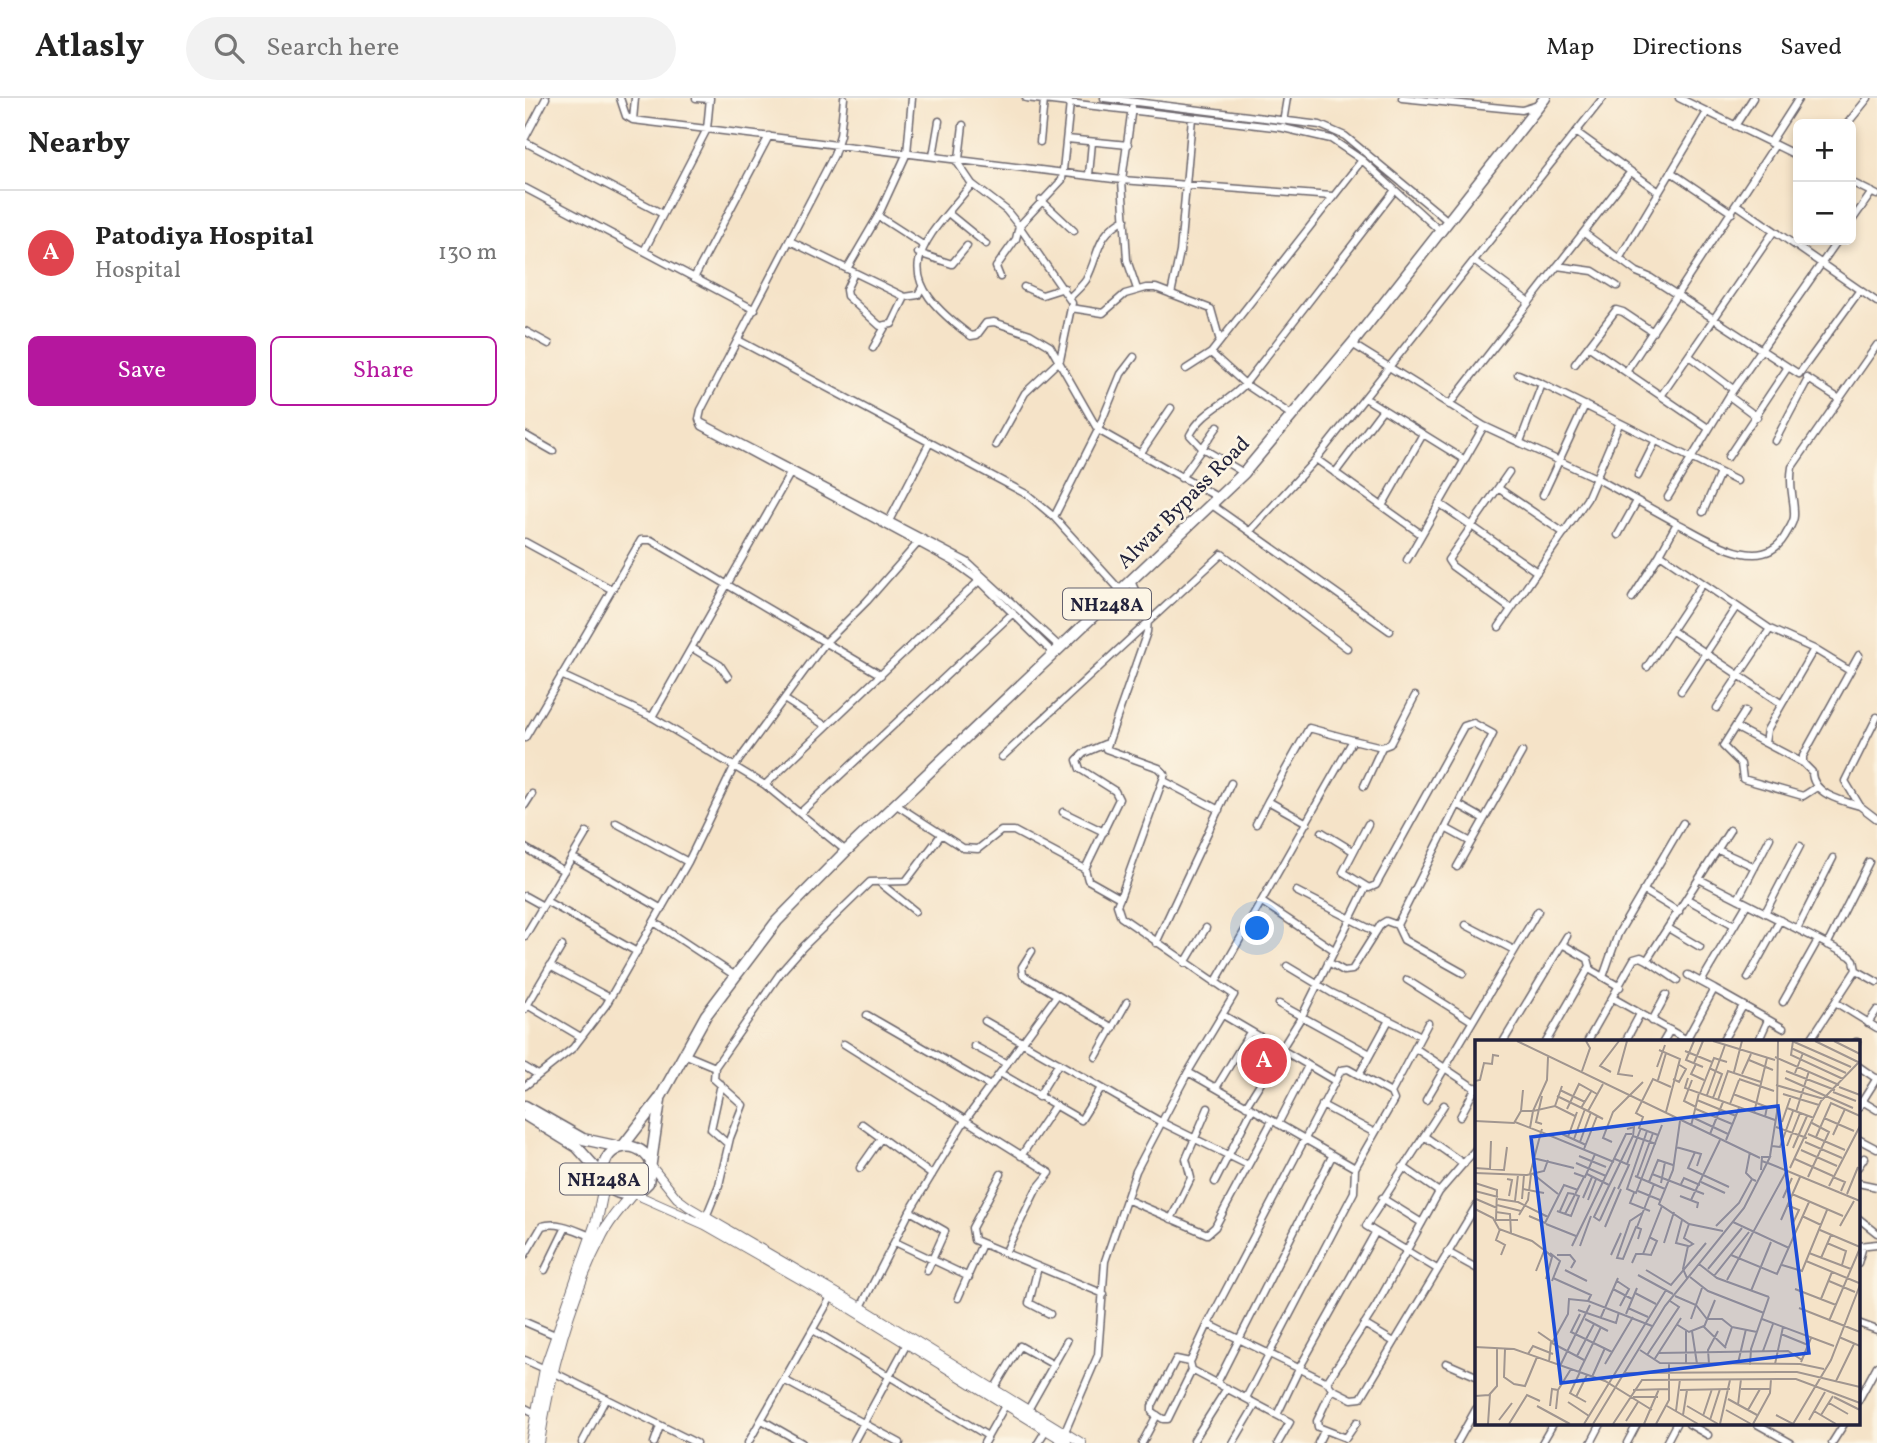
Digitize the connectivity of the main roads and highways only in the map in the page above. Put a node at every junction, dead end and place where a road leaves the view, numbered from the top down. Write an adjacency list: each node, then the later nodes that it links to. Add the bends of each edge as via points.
1 (1543, 101): 2 (highway, Alwar Bypass Road / NH248A, via 1352,344 1244,472 777,921 734,975)
2 (660, 1098): 5 (highway, NH248A); 6 (highway, NH248A)
3 (525, 1106): 5 (highway, NH248A, via 583,1139)
4 (525, 1115): 7 (highway, NH248A, via 577,1147)
5 (621, 1147): 6 (highway, NH248A, via 639,1149); 7 (highway, NH248A, via 604,1160)
6 (651, 1165): 8 (highway, NH248A, via 648,1183)
7 (604, 1178): 8 (highway, NH248A, via 617,1193); 9 (main road)
8 (633, 1194): 9 (main road)
9 (596, 1236): 10 (main road); 10 (main road, via 555,1335)
10 (549, 1371): 11 (main road); 12 (main road)
11 (531, 1443)
12 (539, 1443)

